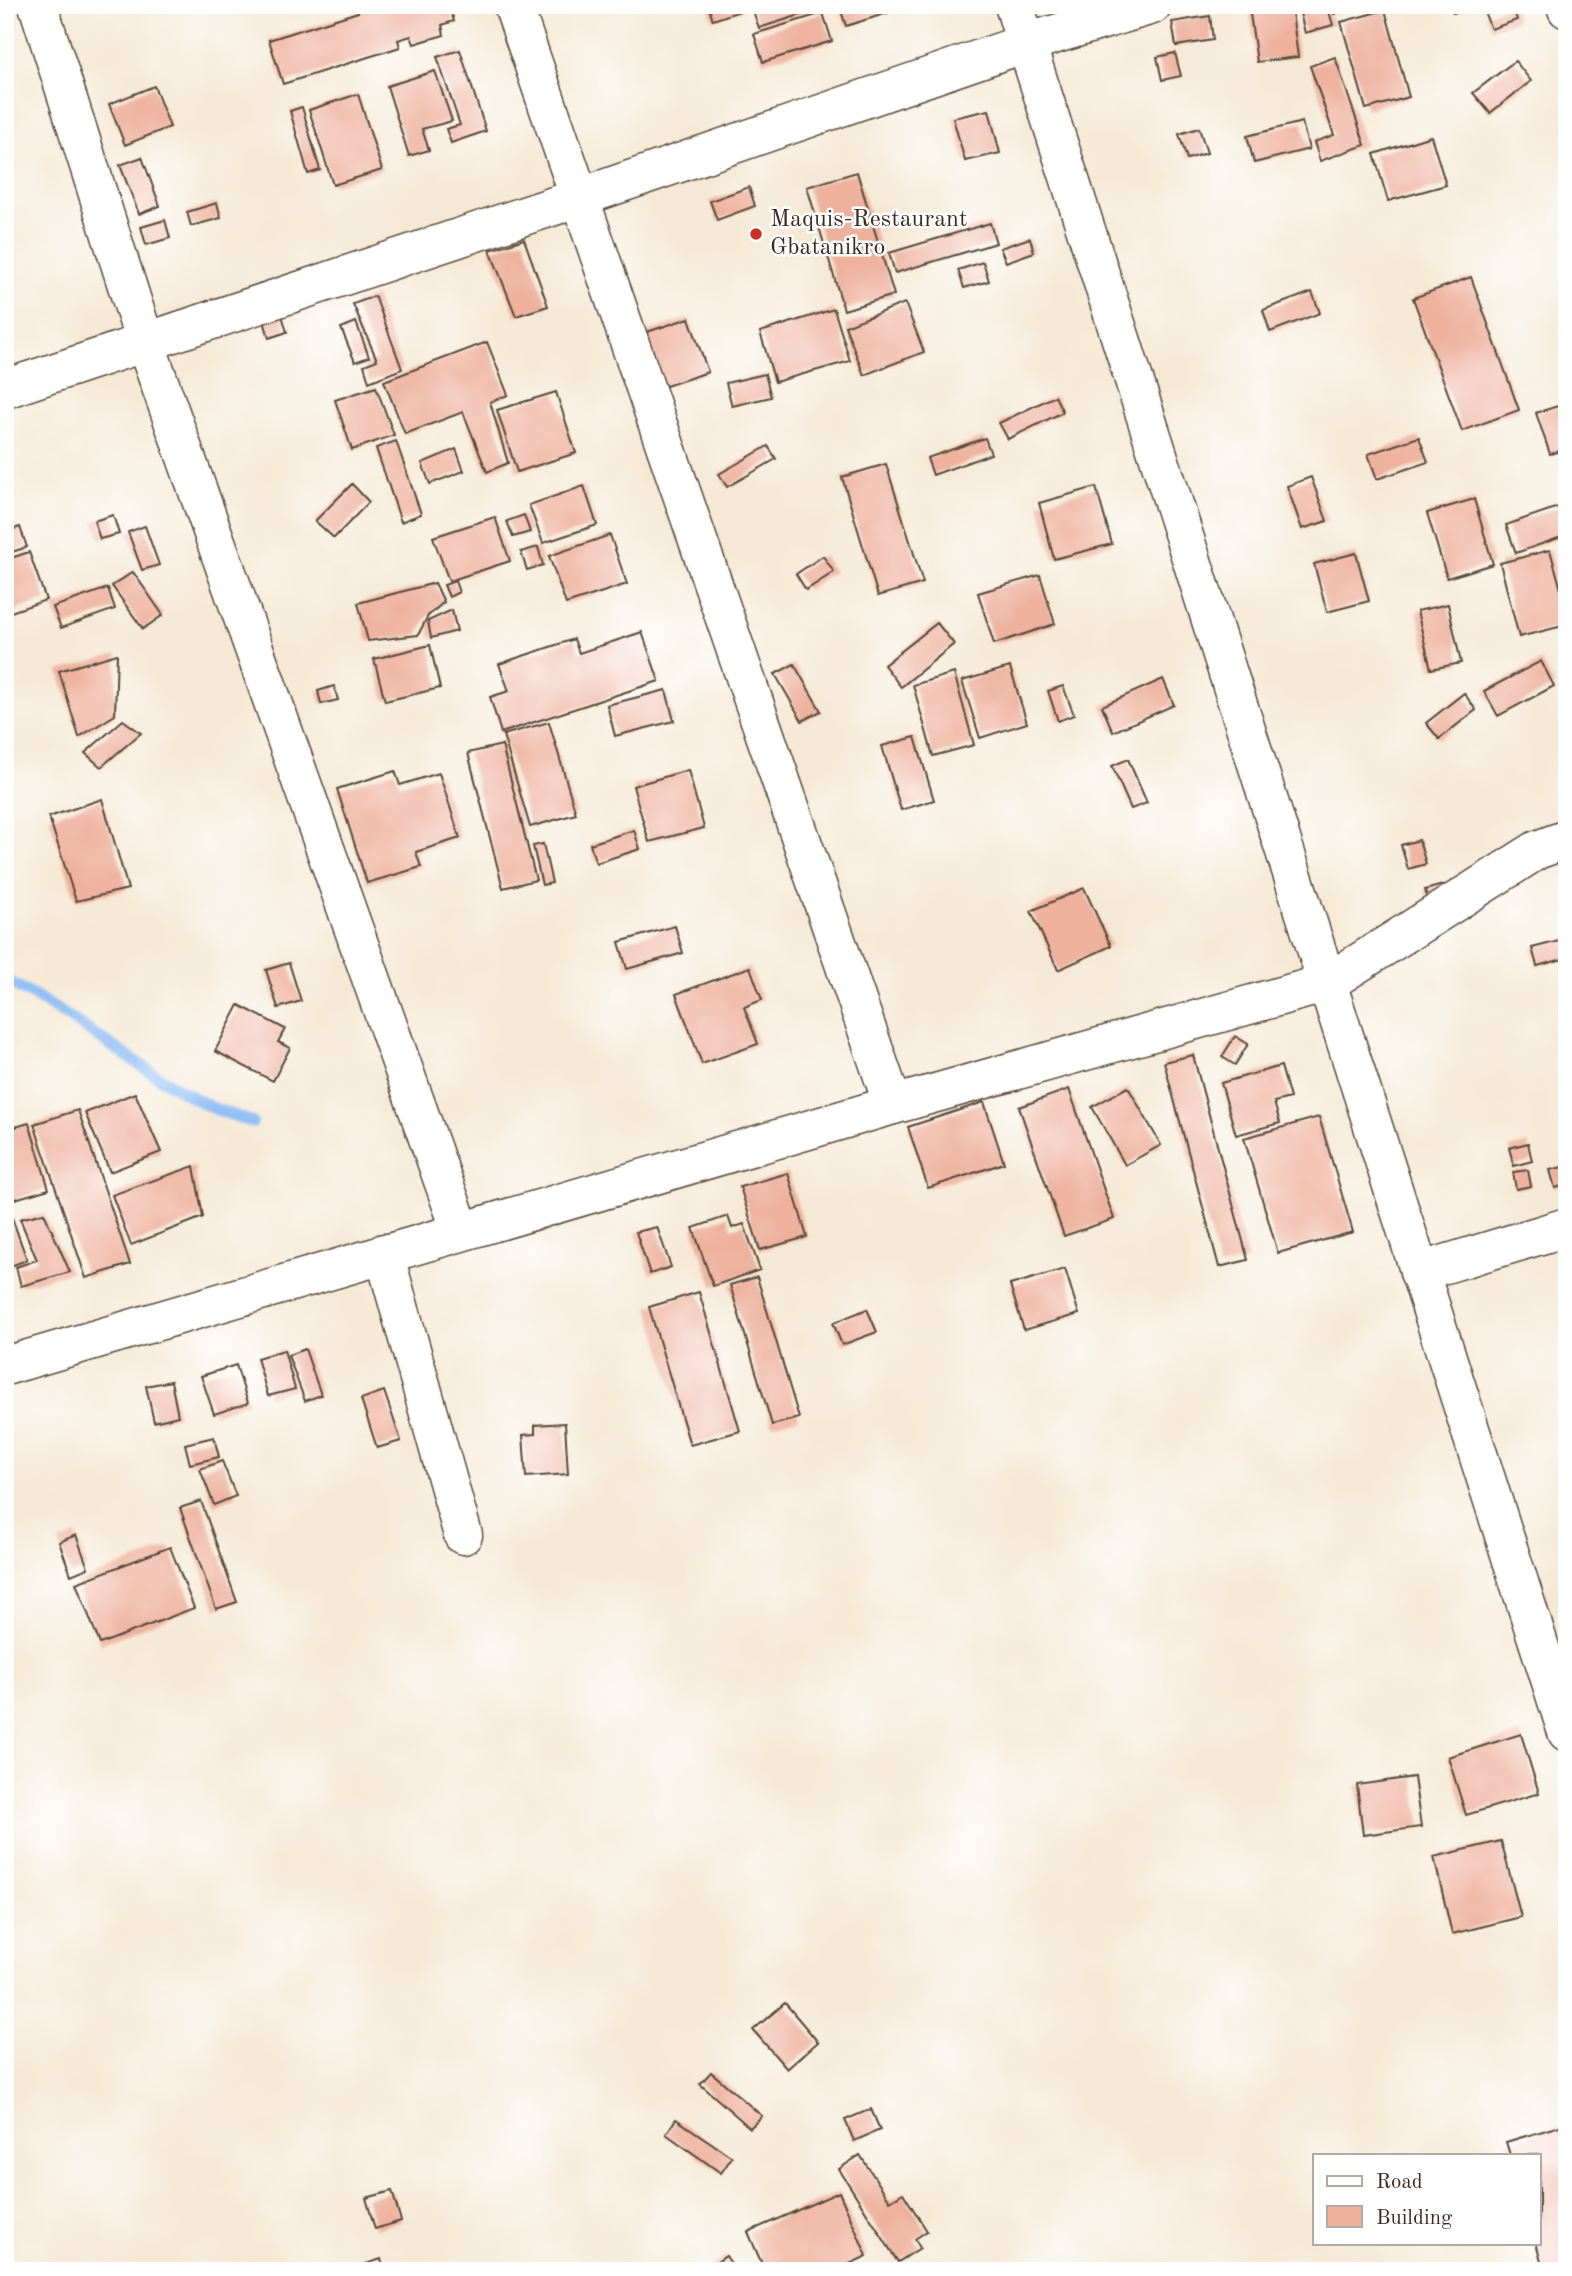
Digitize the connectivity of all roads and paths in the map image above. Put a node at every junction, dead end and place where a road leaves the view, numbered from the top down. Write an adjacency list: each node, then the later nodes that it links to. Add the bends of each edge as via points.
1 (38, 5): 7 (street)
2 (513, 5): 6 (street)
3 (1014, 5): 5 (street)
4 (1152, 5): 5 (street)
5 (1026, 43): 6 (street); 10 (street)
6 (578, 198): 7 (street); 11 (street)
7 (145, 342): 8 (street); 13 (street)
8 (5, 389)
9 (1567, 839): 10 (street, via 1537,850)
10 (1327, 983): 11 (street); 15 (street)
11 (893, 1105): 13 (street)
12 (1567, 1227): 15 (street)
13 (461, 1231): 14 (street)
14 (384, 1253): 16 (street); 17 (street)
15 (1419, 1272): 18 (street)
16 (5, 1366)
17 (463, 1535)
18 (1567, 1732)

